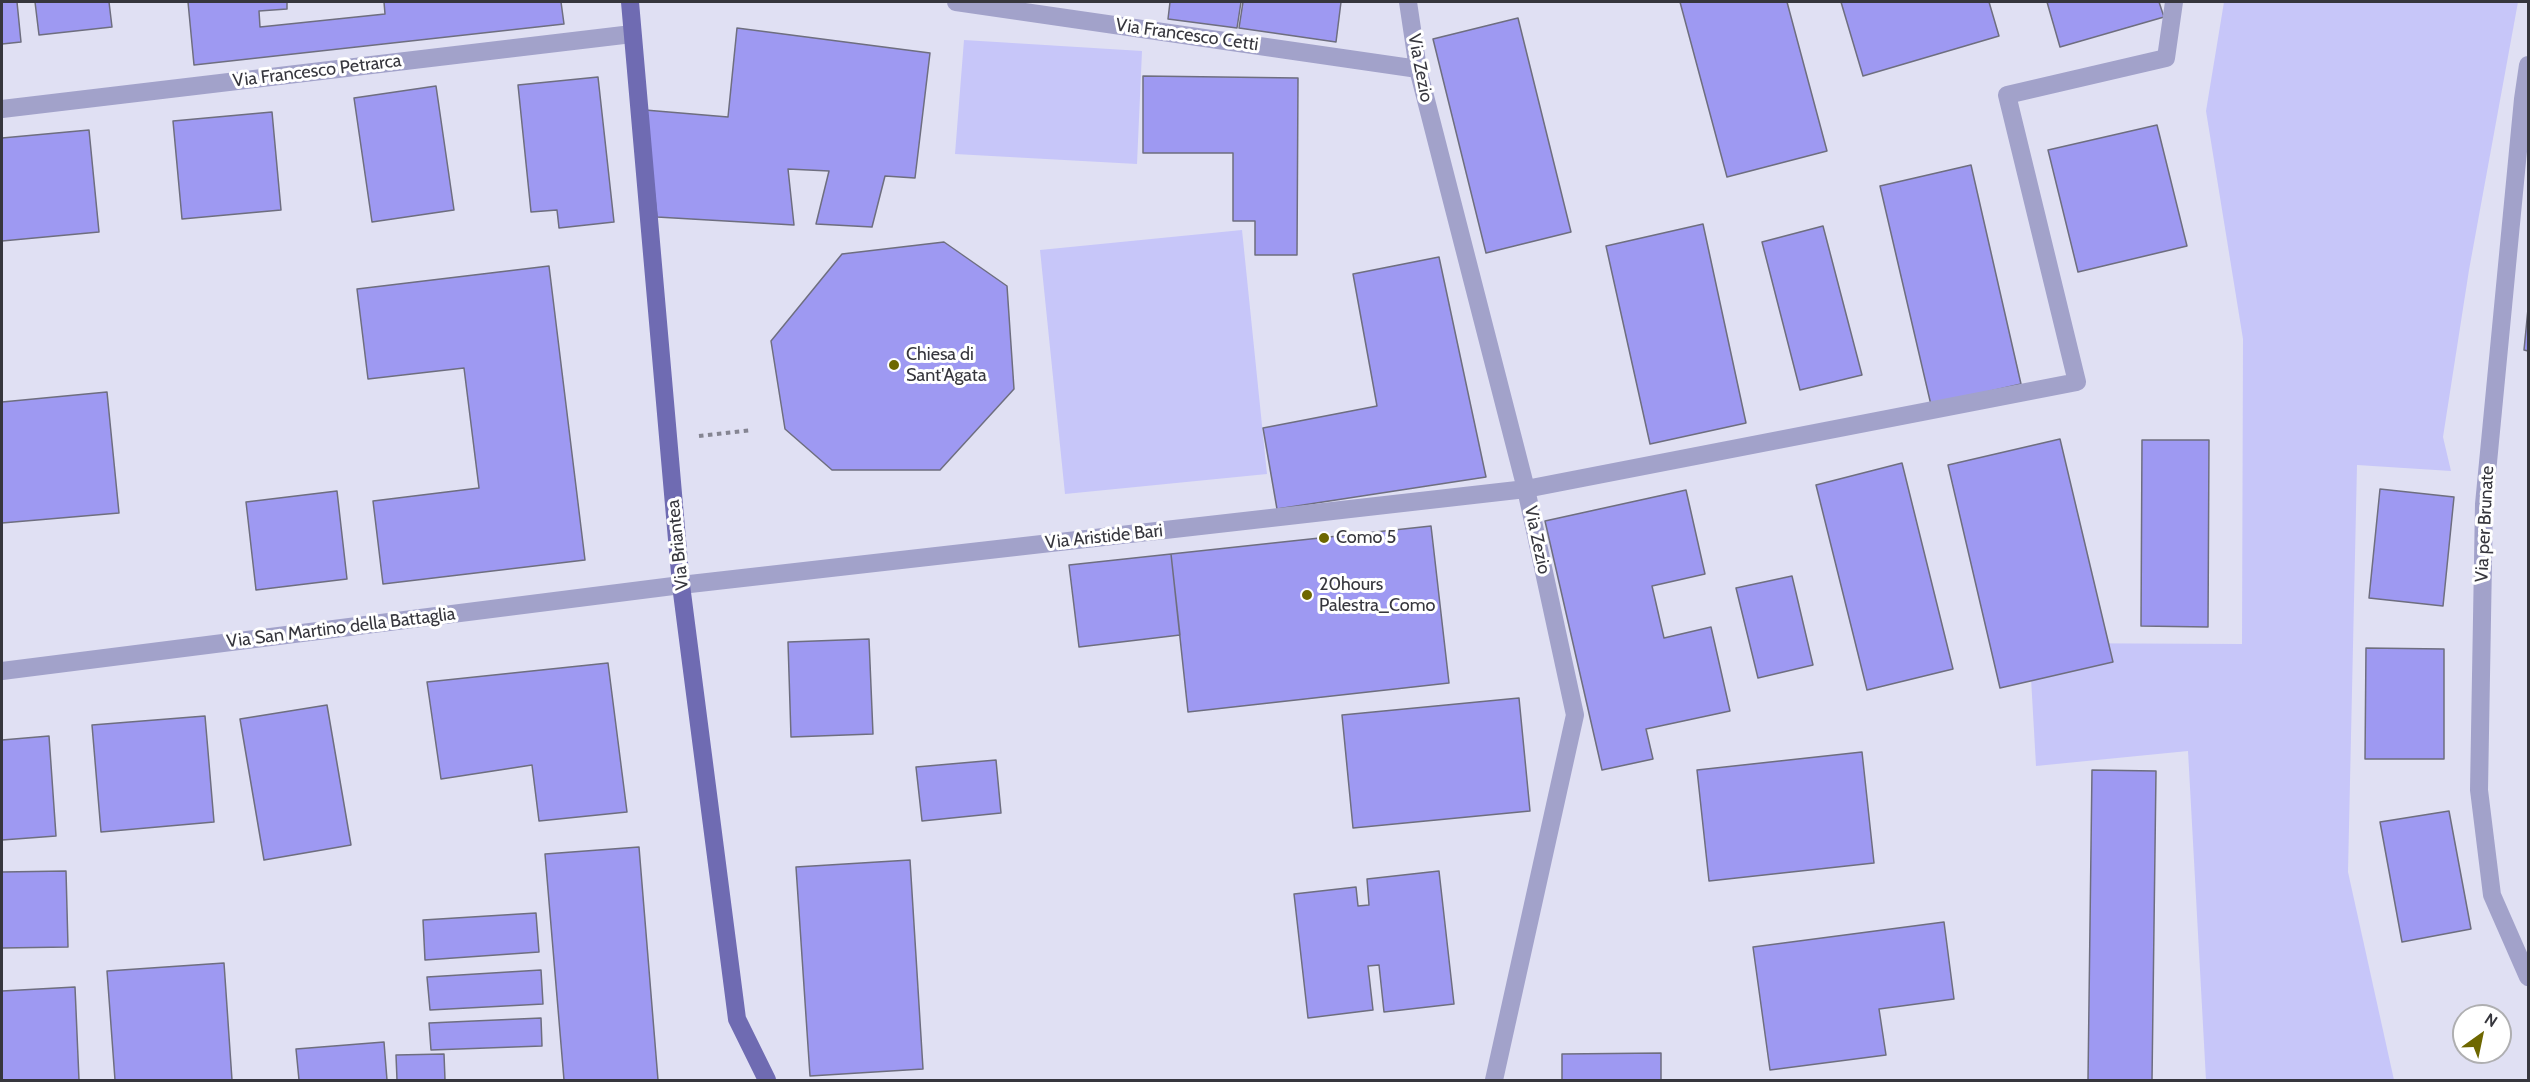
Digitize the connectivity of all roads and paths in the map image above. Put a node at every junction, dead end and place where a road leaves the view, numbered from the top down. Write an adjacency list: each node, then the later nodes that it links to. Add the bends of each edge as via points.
1 (630, 2): 5 (main road, Via Briantea)
2 (956, 2): 7 (street, Via Francesco Cetti)
3 (1408, 2): 7 (street, Via Zezio)
4 (2174, 2): 11 (street, Via Aristide Bari, via 2166,58 2007,95 2078,382)
5 (632, 34): 8 (street, Via Francesco Petrarca); 12 (main road, Via Briantea)
6 (2529, 65): 14 (street, Via per Brunate, via 2484,504 2479,790 2492,895)
7 (1418, 69): 11 (street, Via Zezio)
8 (2, 109)
9 (752, 430): 10 (path)
10 (713, 435)
11 (1526, 489): 12 (street, Via Aristide Bari); 16 (street, Via Zezio, via 1575,715)
12 (681, 585): 13 (street, Via San Martino della Battaglia); 15 (main road, Via Briantea, via 737,1019)
13 (2, 671)
14 (2529, 977)
15 (767, 1080)
16 (1494, 1080)

